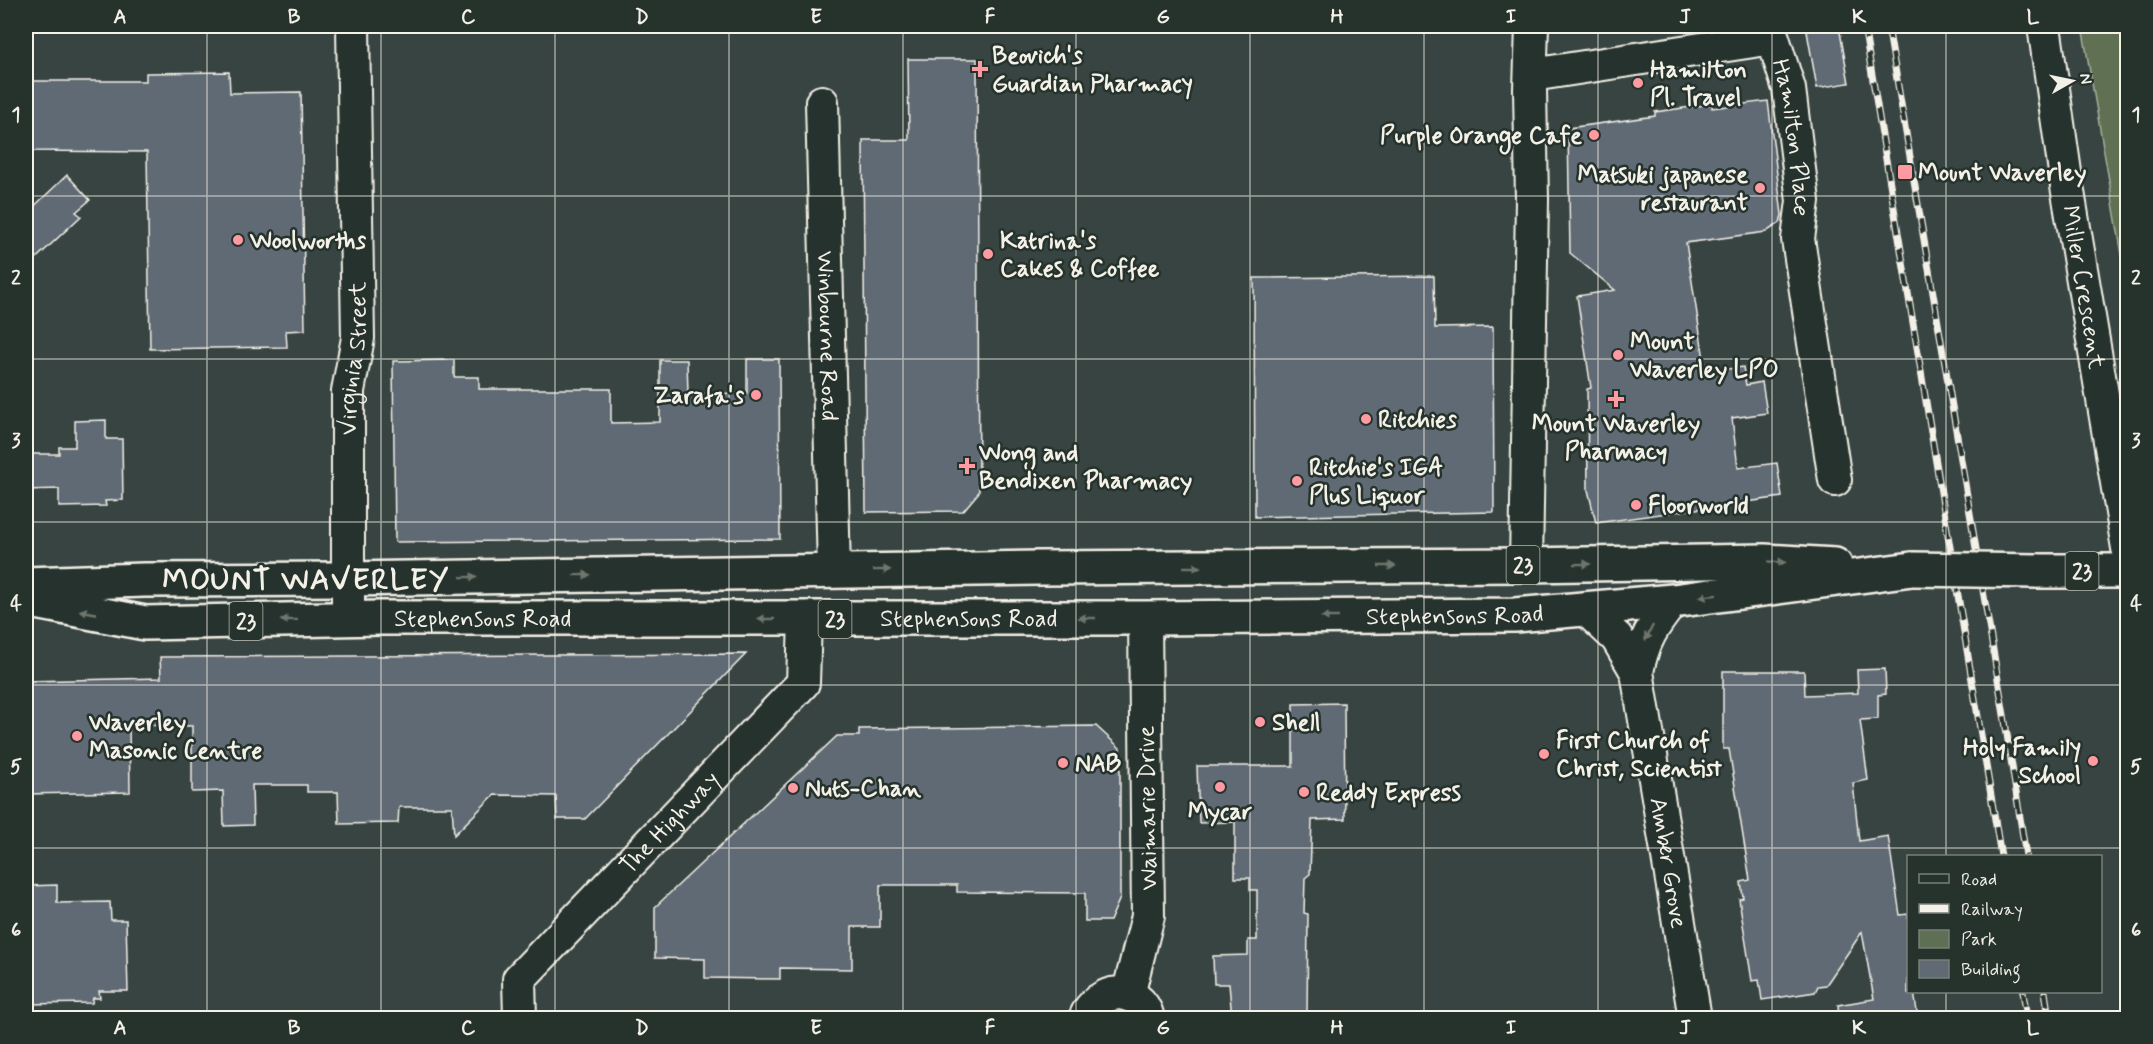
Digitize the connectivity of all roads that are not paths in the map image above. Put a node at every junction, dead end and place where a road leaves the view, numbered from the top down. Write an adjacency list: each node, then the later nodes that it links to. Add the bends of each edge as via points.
1 (353, 26): 13 (street, Virginia Street, via 358,338 348,391)
2 (1532, 26): 4 (street)
3 (2044, 26): 7 (street, Miller Crescent)
4 (1531, 82): 6 (street, Hamilton Place, via 1773,38 1789,89 1803,201 1798,239); 8 (street)
5 (822, 102): 11 (street, Winbourne Road)
6 (1835, 480)
7 (2127, 548)
8 (1526, 565): 9 (main road, Stephensons Road / 23, one-way to 8); 10 (main road, Stephensons Road / 23, one-way to 10, via 1764,561)
9 (1133, 568): 11 (main road, Stephensons Road / 23, one-way to 9); 19 (main road)
10 (1912, 569): 12 (main road, Stephensons Road / 23, bridge); 17 (main road, Stephensons Road / 23, one-way to 17)
11 (834, 571): 13 (main road, Stephensons Road / 23, one-way to 11)
12 (2127, 571)
13 (348, 579): 14 (main road, Stephensons Road / 23); 20 (street, Virginia Street)
14 (144, 580): 15 (main road, Stephensons Road / 23); 22 (main road)
15 (26, 584)
16 (26, 600): 22 (main road, Stephensons Road / 23, one-way to 16)
17 (1673, 600): 18 (main road, Stephensons Road / 23); 23 (street, Amber Grove, one-way to 23, via 1647,636)
18 (1586, 609): 19 (main road, Stephensons Road / 23, one-way to 19, via 1515,615); 23 (street, Amber Grove, via 1617,638)
19 (1145, 618): 21 (main road, Stephensons Road / 23, one-way to 21); 24 (street, Waimarie Drive, via 1148,916)
20 (348, 619): 21 (main road, Stephensons Road / 23, one-way to 20); 22 (main road, Stephensons Road / 23, one-way to 22)
21 (805, 619): 25 (street, The Highway, via 803,683 519,979)
22 (145, 623)
23 (1637, 672): 28 (street, Amber Grove)
24 (1128, 995): 26 (street, via 1103,996 1090,1007); 27 (street, via 1146,1010)
25 (520, 1018)
26 (1085, 1018)
27 (1148, 1018)
28 (1695, 1018)

